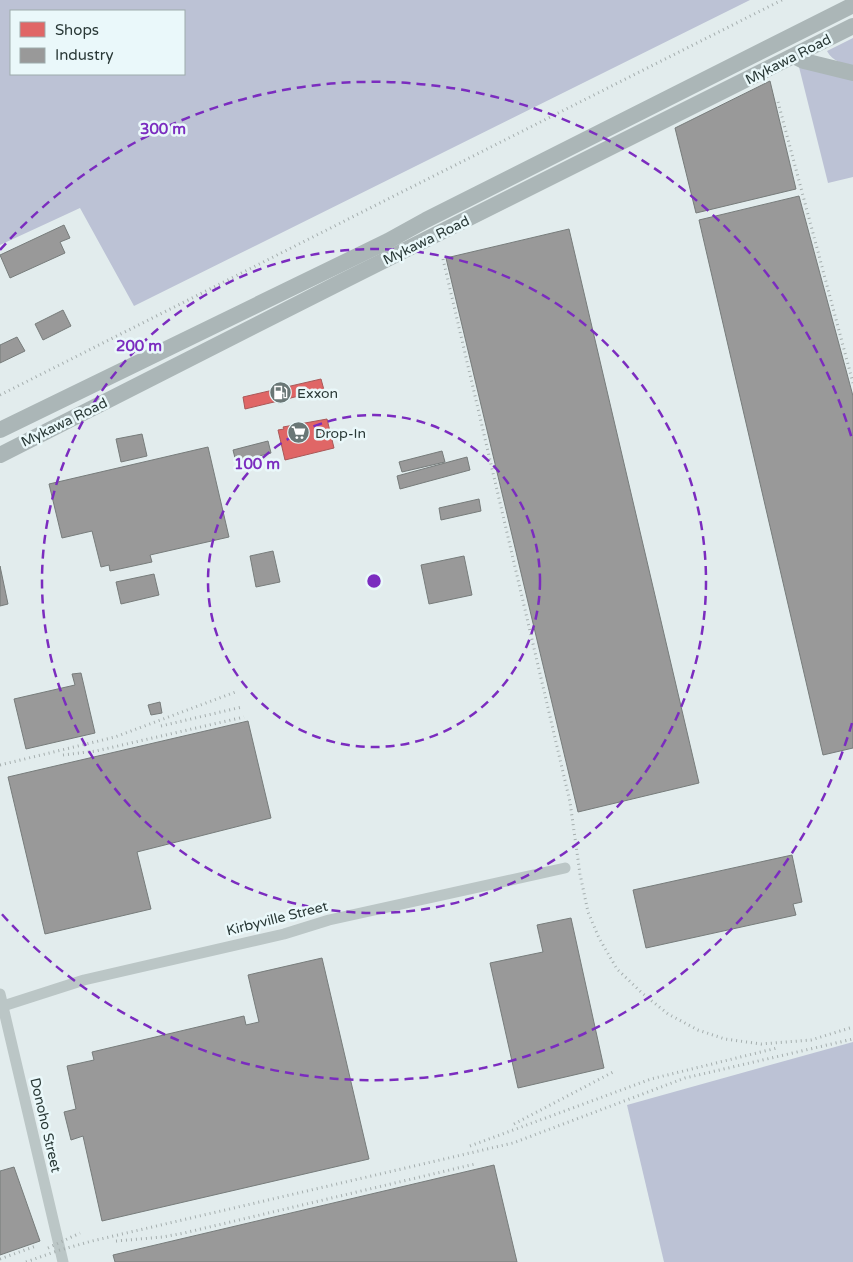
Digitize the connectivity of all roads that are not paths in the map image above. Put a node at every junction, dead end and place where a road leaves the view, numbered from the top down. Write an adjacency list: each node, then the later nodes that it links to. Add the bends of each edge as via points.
1 (853, 5): 2 (main road, Mykawa Road)
2 (829, 18): 4 (main road); 8 (main road, Mykawa Road)
3 (853, 26): 4 (main road, Mykawa Road)
4 (821, 42): 5 (main road, Mykawa Road); 6 (main road, via 821,52)
5 (794, 56): 6 (main road); 8 (main road, Mykawa Road)
6 (831, 68): 7 (main road)
7 (853, 73)
8 (340, 273): 9 (main road, Mykawa Road); 10 (main road, Mykawa Road)
9 (235, 316): 10 (main road); 11 (main road, Mykawa Road)
10 (240, 333): 12 (main road, Mykawa Road)
11 (0, 430)
12 (0, 455)
13 (565, 868): 15 (street, Kirbyville Street, via 329,920 284,934 84,980)
14 (0, 994): 15 (street, Donoho Street)
15 (1, 1006): 16 (street, Donoho Street)
16 (63, 1262)

